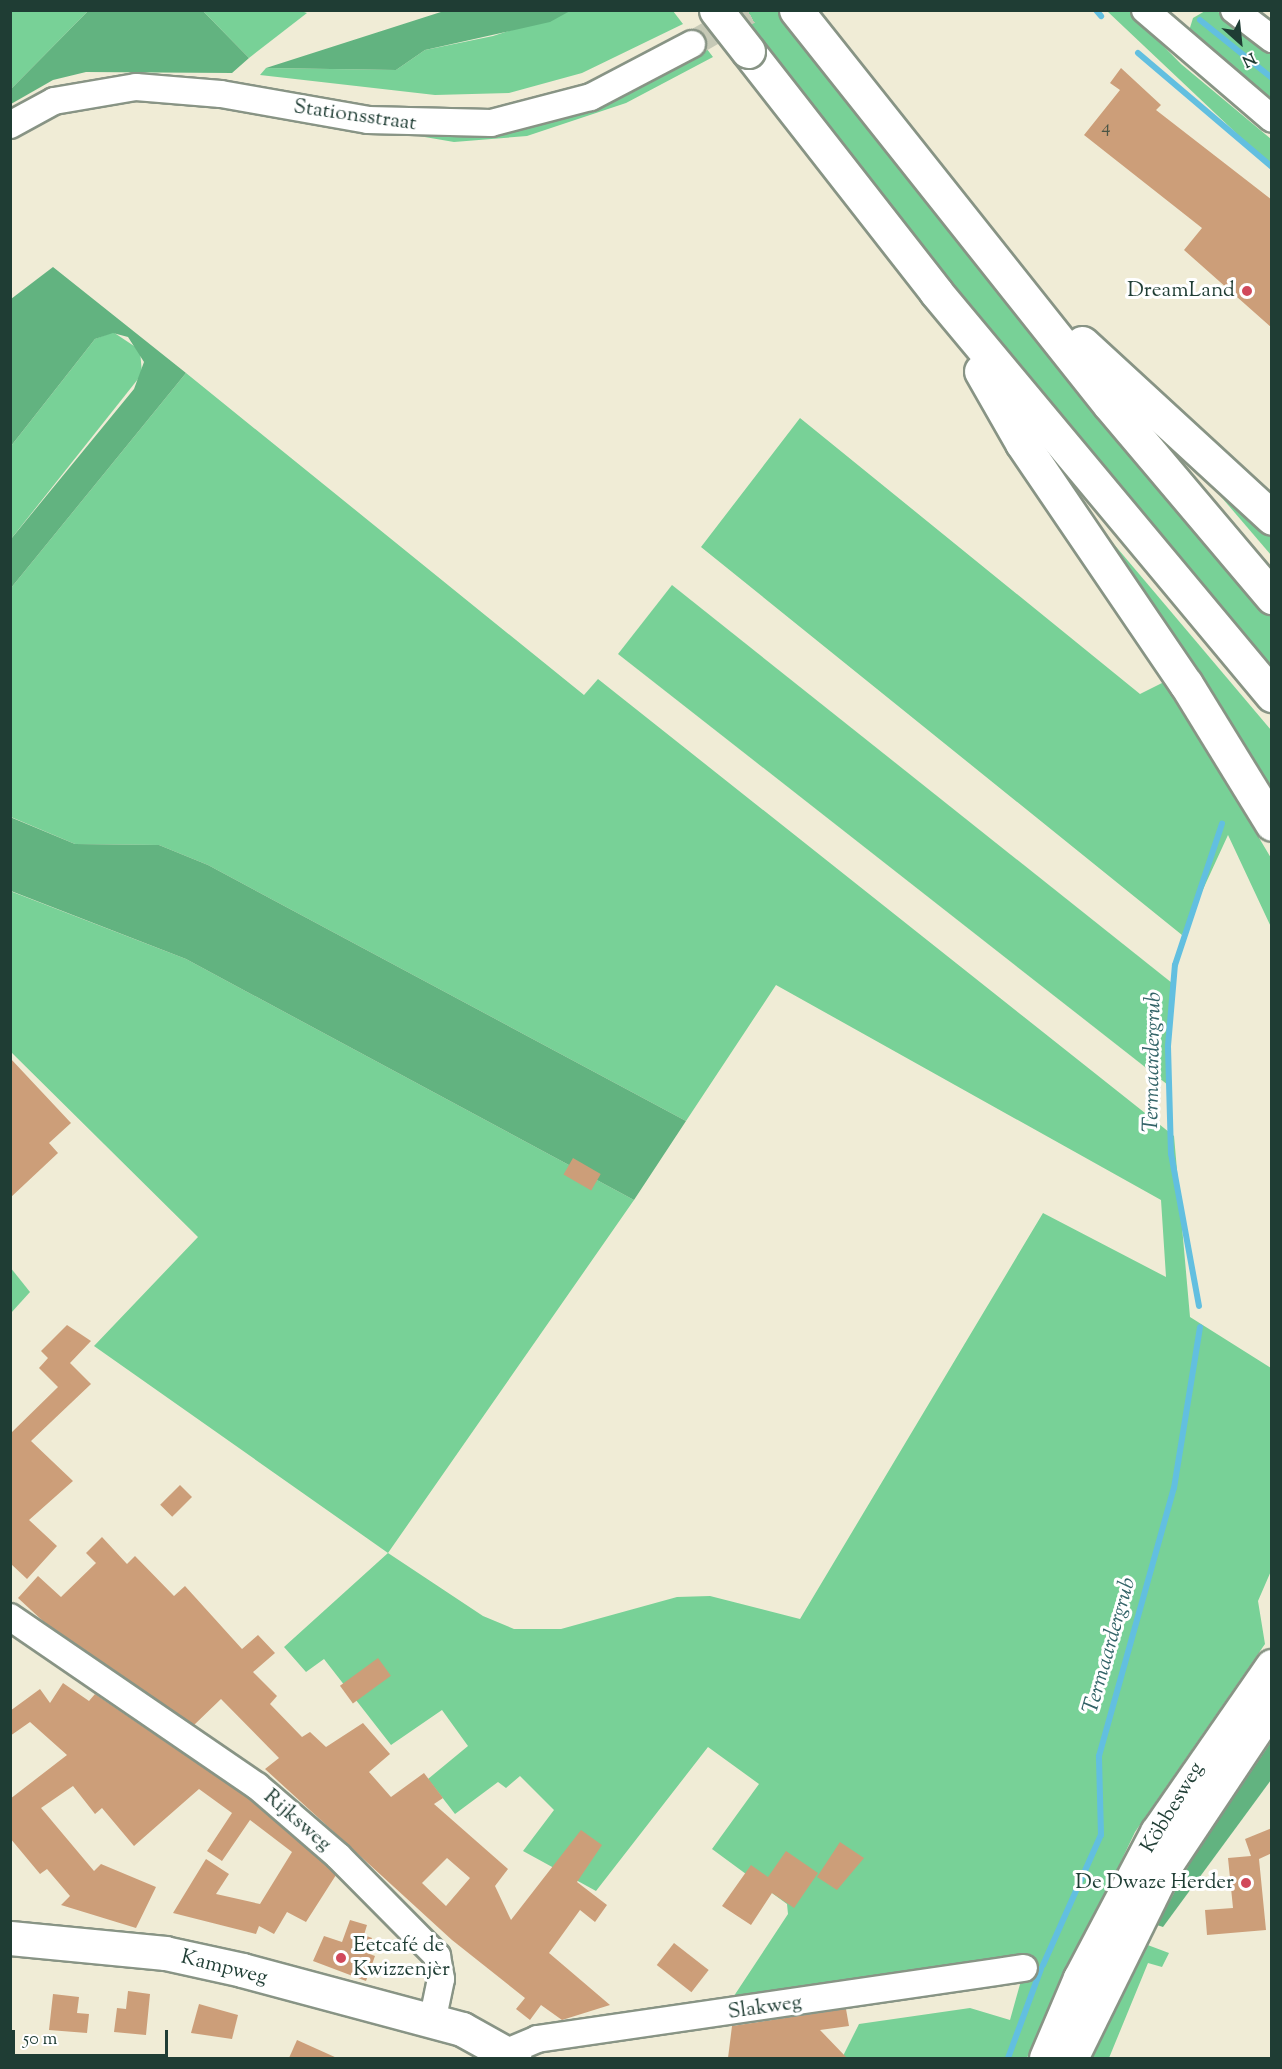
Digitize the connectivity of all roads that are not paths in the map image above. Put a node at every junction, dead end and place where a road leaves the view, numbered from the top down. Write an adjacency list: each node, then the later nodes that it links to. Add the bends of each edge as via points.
1 (716, 10): 10 (main road, bridge)
2 (1234, 10): 5 (street)
3 (799, 14): 9 (main road)
4 (1159, 15): 7 (street)
5 (1272, 39)
6 (692, 44): 8 (street, Stationsstraat, via 591,97 491,123 368,120 221,94 136,87 54,101)
7 (1272, 119)
8 (10, 125)
9 (993, 260): 11 (main road); 12 (main road)
10 (936, 292): 13 (main road); 14 (main road, via 1022,443 1180,675)
11 (1272, 518)
12 (1272, 597)
13 (1272, 695)
14 (1272, 824)
15 (10, 1617): 20 (street, Rijksweg, via 257,1786 338,1856 437,1956 441,1979)
16 (1272, 1666): 22 (main road, Köbbesweg, via 1157,1832 1080,1977)
17 (1272, 1705): 23 (main road, Köbbesweg, via 1167,1863)
18 (10, 1938): 20 (main road, Kampweg, via 194,1959)
19 (1024, 1968): 21 (street, Slakweg, via 537,2039)
20 (432, 2022): 21 (main road)
21 (511, 2055)
22 (1046, 2058)
23 (1071, 2058)

